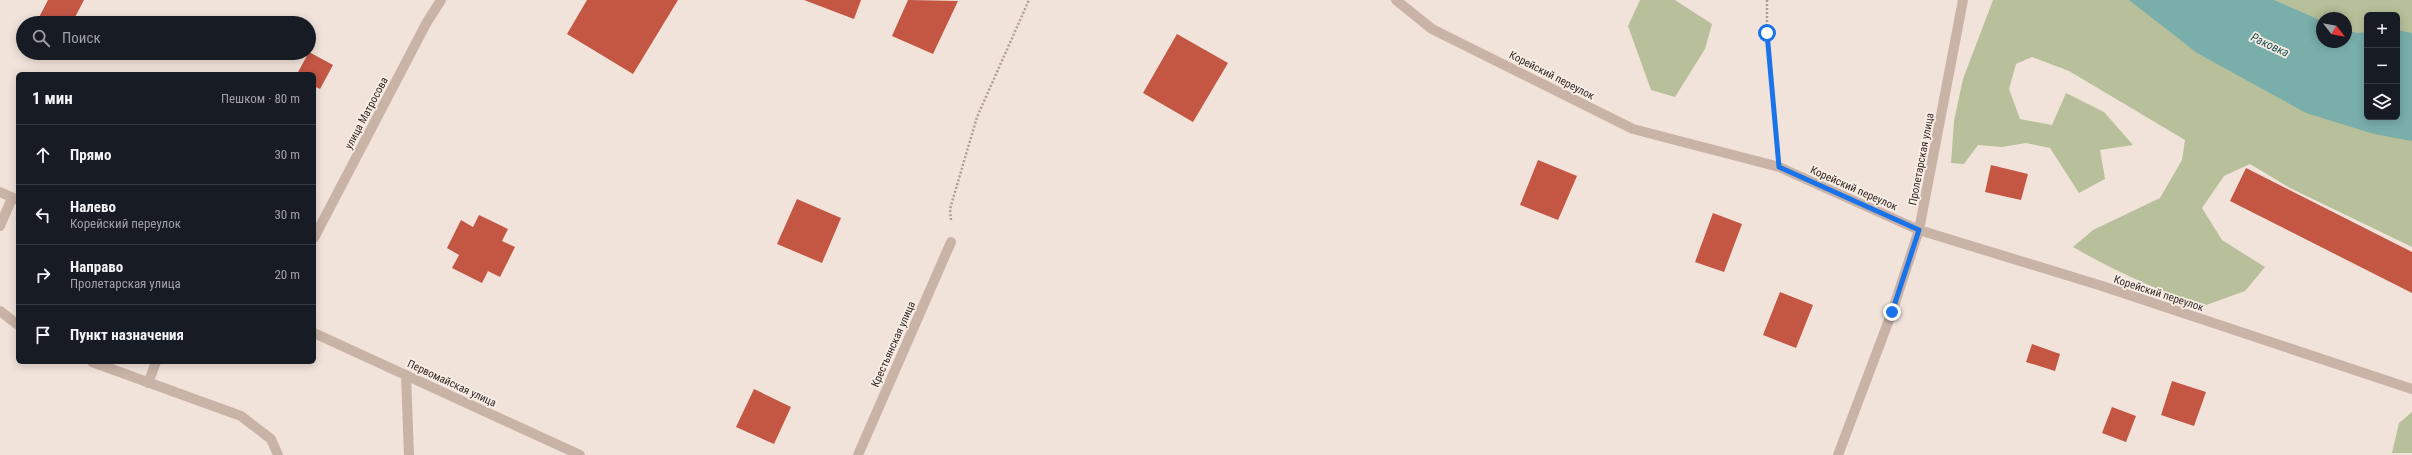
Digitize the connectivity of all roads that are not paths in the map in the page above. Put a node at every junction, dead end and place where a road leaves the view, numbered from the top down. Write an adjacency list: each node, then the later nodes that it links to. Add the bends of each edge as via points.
1 (441, 0): 8 (street, улица Матросова)
2 (1396, 0): 7 (street, Корейский переулок, via 1432,28 1633,129 1779,167)
3 (1963, 0): 7 (street, Пролетарская улица)
4 (0, 192): 5 (street)
5 (15, 199): 6 (street)
6 (0, 226)
7 (1919, 230): 17 (street, Корейский переулок, via 2102,286); 22 (street, Пролетарская улица, via 1892,312)
8 (316, 234)
9 (951, 242): 21 (street, Крестьянская улица)
10 (0, 311): 11 (street)
11 (16, 323)
12 (316, 334): 15 (street, Первомайская улица)
13 (97, 364): 16 (street)
14 (155, 364): 16 (street)
15 (406, 375): 19 (street); 20 (street, Первомайская улица)
16 (148, 383): 18 (street, via 241,416 271,439)
17 (2412, 389)
18 (278, 455)
19 (409, 455)
20 (580, 455)
21 (858, 455)
22 (1838, 455)

